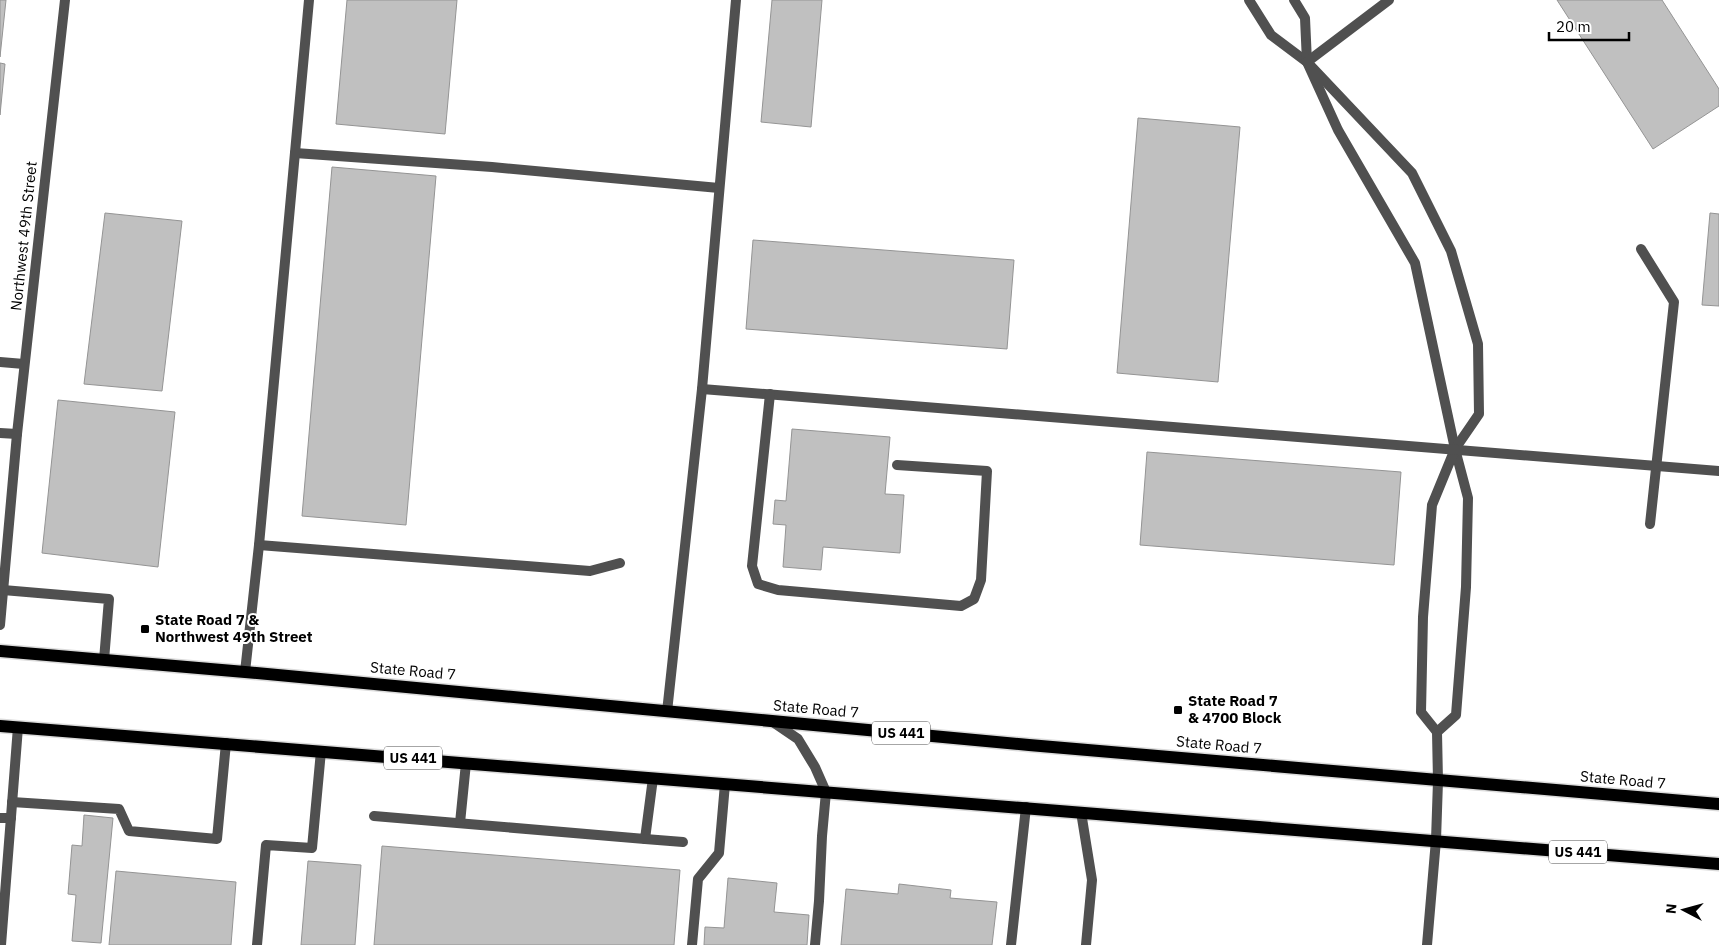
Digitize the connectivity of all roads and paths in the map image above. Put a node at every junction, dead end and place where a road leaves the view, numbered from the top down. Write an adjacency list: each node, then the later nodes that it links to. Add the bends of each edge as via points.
1 (65, 0): 12 (street, Northwest 49th Street)
2 (309, 0): 8 (street)
3 (736, 0): 9 (street)
4 (1249, 0): 7 (street, via 1271,36)
5 (1294, 0): 7 (street, via 1305,18)
6 (1389, 0): 7 (street)
7 (1307, 62): 17 (street, via 1338,130 1415,263); 17 (street, via 1412,174 1451,251 1478,344 1479,414)
8 (295, 154): 9 (street, via 492,167); 23 (street)
9 (719, 188): 13 (street)
10 (1641, 249): 19 (street, via 1674,302)
11 (0, 362): 12 (street)
12 (24, 364): 16 (street, Northwest 49th Street)
13 (702, 388): 14 (street); 30 (street)
14 (770, 394): 17 (street); 18 (street, via 752,566 758,584 778,590 961,606 974,599 982,580 987,471)
15 (0, 433): 16 (street)
16 (17, 434): 22 (street, Northwest 49th Street)
17 (1455, 449): 19 (street); 34 (street, via 1432,505 1423,617 1421,712); 34 (street, via 1468,498 1466,587 1456,715)
18 (897, 465)
19 (1656, 466): 20 (street); 21 (street)
20 (1719, 471)
21 (1650, 524)
22 (4, 525): 25 (street, Northwest 49th Street)
23 (259, 545): 24 (street, via 590,571); 29 (street)
24 (620, 563)
25 (3, 590): 26 (street, Northwest 49th Street); 28 (street, via 109,599)
26 (0, 625)
27 (0, 651): 28 (main road, State Road 7 / US 441)
28 (104, 660): 29 (main road, State Road 7 / US 441)
29 (244, 672): 30 (main road, State Road 7 / US 441)
30 (667, 712): 31 (main road, State Road 7 / US 441)
31 (773, 722): 39 (main road, State Road 7 / US 441); 41 (street, via 798,740)
32 (0, 726): 33 (main road, US 441)
33 (18, 727): 35 (main road, US 441); 42 (street)
34 (1437, 732): 39 (street)
35 (226, 743): 36 (main road, US 441); 42 (street, via 217,839 129,831 118,809)
36 (321, 751): 37 (main road, US 441); 54 (street, via 312,848 266,845)
37 (466, 762): 38 (main road, US 441); 48 (street)
38 (654, 778): 40 (main road, US 441); 49 (street)
39 (1438, 781): 43 (main road, State Road 7 / US 441); 50 (street)
40 (725, 784): 41 (main road, US 441); 55 (street, via 719,853 698,880)
41 (826, 792): 44 (main road, US 441); 56 (street)
42 (12, 802): 47 (street)
43 (1719, 804)
44 (1026, 807): 45 (main road, US 441); 57 (street)
45 (1081, 812): 50 (main road, US 441); 58 (street, via 1092,880)
46 (374, 816): 48 (street)
47 (5, 818): 53 (street)
48 (460, 824): 49 (street)
49 (645, 839): 51 (street)
50 (1436, 840): 52 (main road, US 441); 59 (street)
51 (683, 842)
52 (1719, 864)
53 (1, 943)
54 (257, 945)
55 (692, 945)
56 (815, 945)
57 (1011, 945)
58 (1086, 945)
59 (1427, 945)

